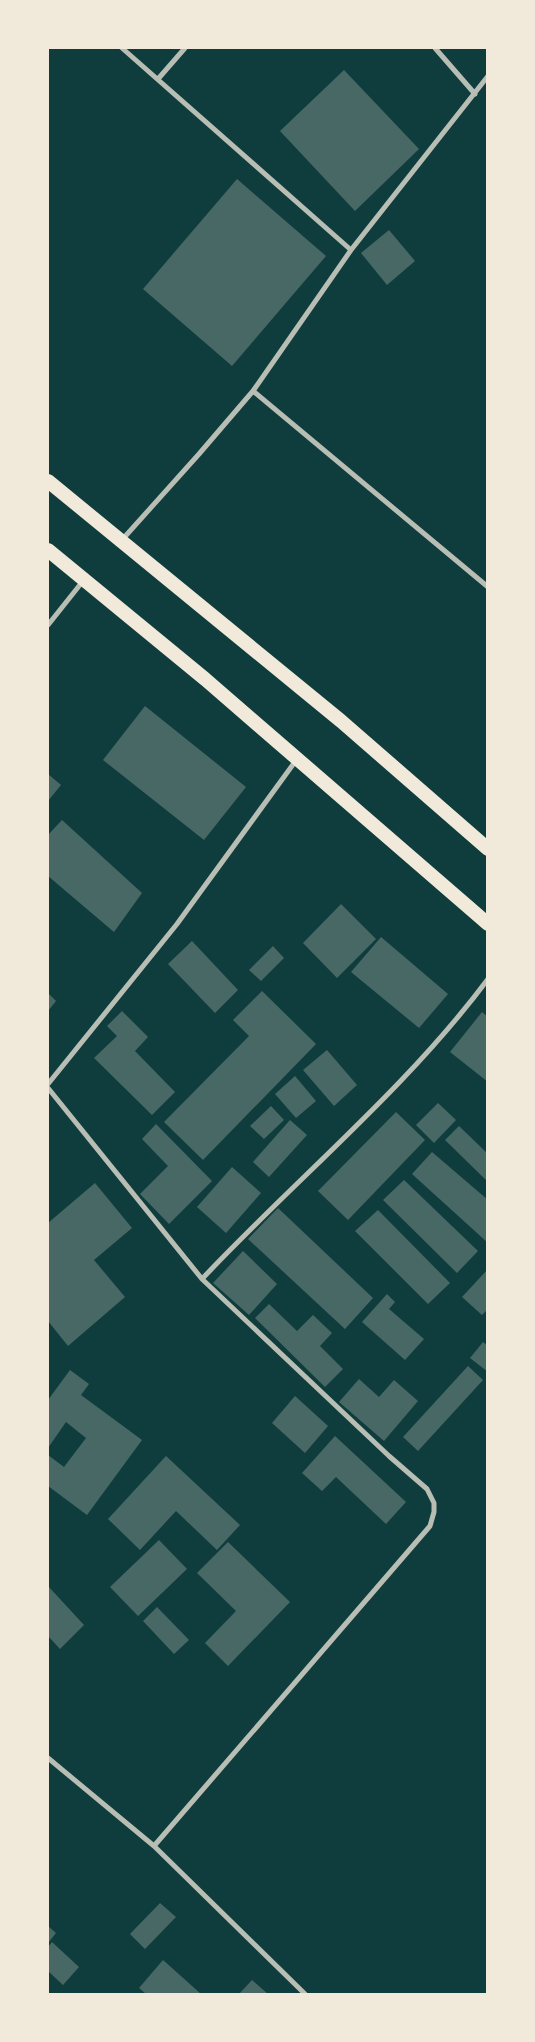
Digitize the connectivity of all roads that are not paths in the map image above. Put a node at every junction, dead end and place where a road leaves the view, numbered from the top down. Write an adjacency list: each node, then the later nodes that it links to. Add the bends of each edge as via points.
1 (122, 48): 5 (street)
2 (185, 48): 5 (street)
3 (435, 48): 6 (street)
4 (488, 76): 6 (street)
5 (158, 79): 7 (street)
6 (475, 94): 7 (street)
7 (351, 250): 8 (street)
8 (253, 391): 10 (street); 13 (street)
9 (48, 481): 10 (highway)
10 (121, 541): 16 (highway, via 340,721)
11 (48, 550): 12 (highway)
12 (84, 580): 14 (street); 15 (highway)
13 (488, 587)
14 (48, 625)
15 (297, 759): 17 (highway); 19 (street, via 177,924)
16 (488, 849)
17 (488, 924)
18 (488, 979): 21 (street, via 400,1081)
19 (48, 1084)
20 (48, 1088): 21 (street)
21 (202, 1279): 23 (street, via 427,1489 432,1495 434,1512 430,1526)
22 (48, 1758): 23 (street)
23 (154, 1846): 24 (street)
24 (305, 1994)

